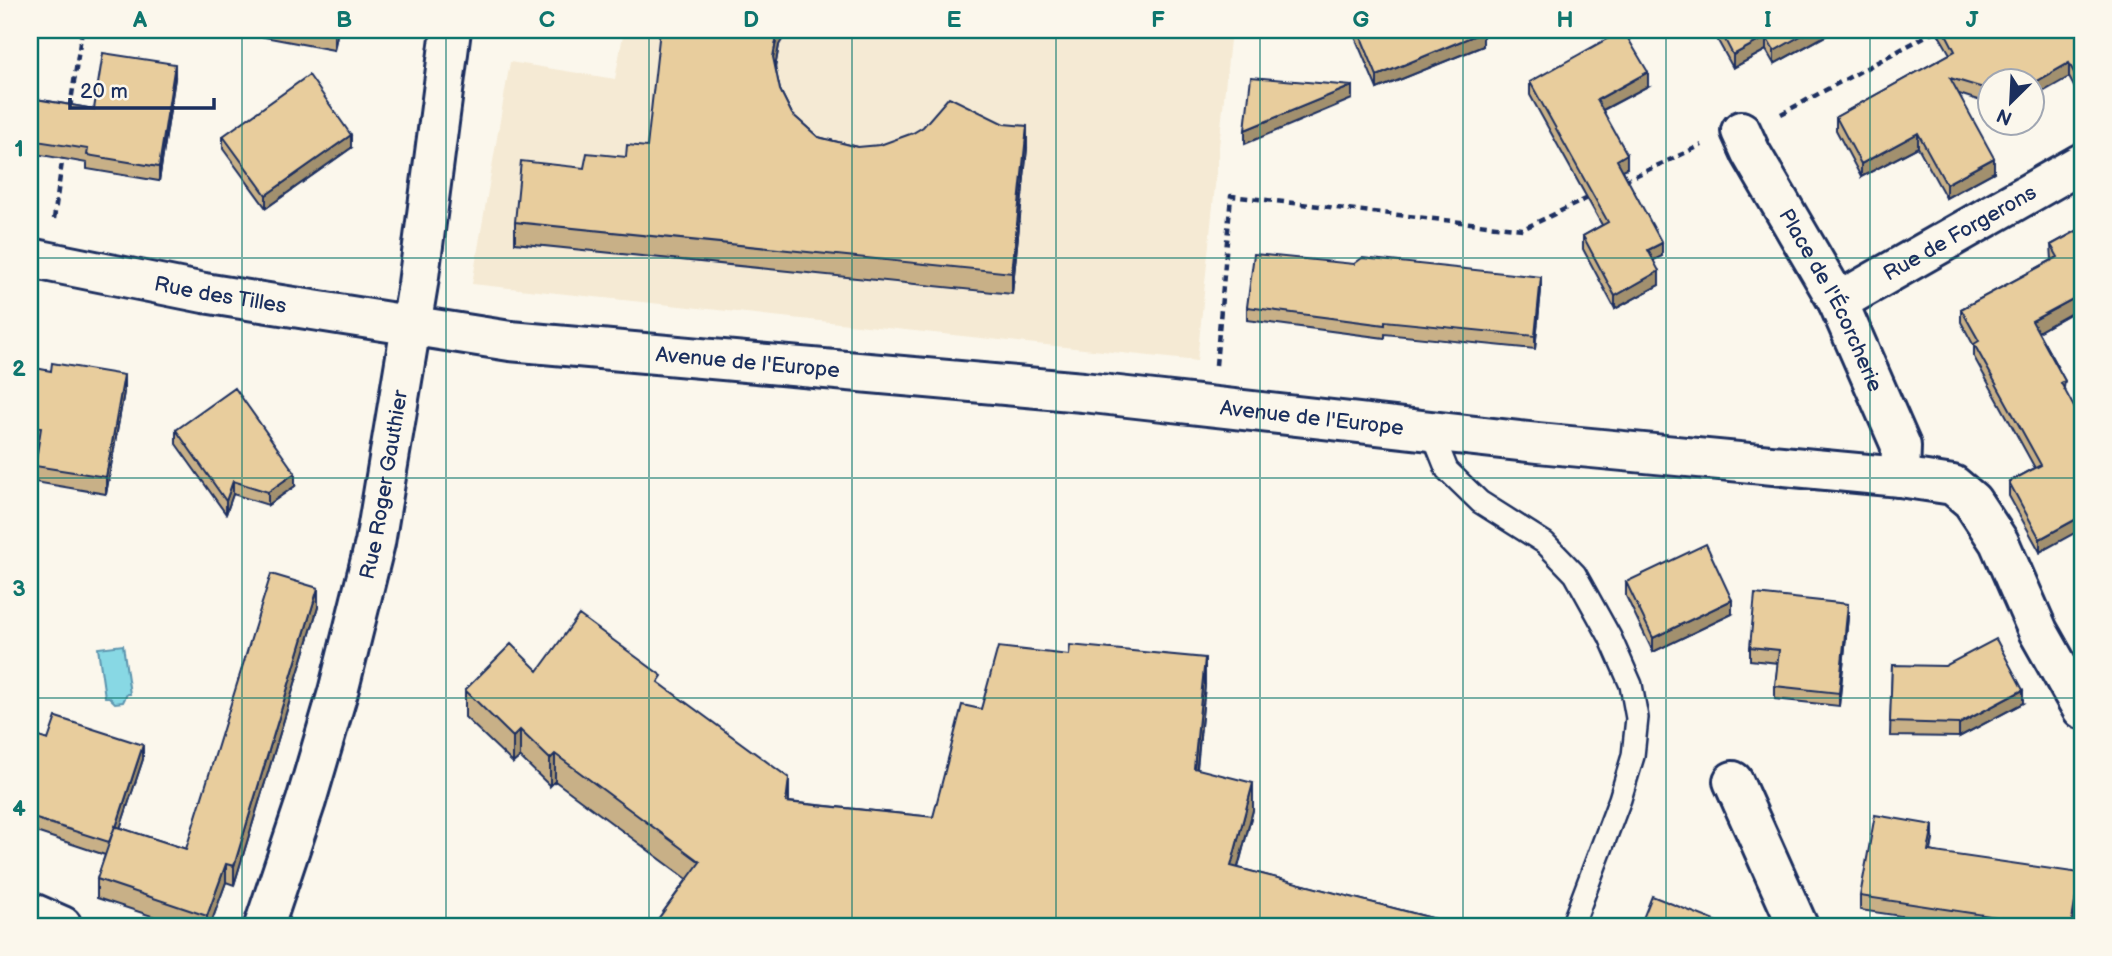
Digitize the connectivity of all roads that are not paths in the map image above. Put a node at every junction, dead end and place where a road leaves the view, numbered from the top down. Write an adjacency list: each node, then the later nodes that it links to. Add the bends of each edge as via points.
1 (452, 30): 6 (street, Rue Roger Gauthier)
2 (1741, 131): 5 (street, Place de l'Écorcherie)
3 (2082, 163): 5 (street, Rue de Forgerons)
4 (39, 260): 6 (street, Rue des Tilles, via 204,293)
5 (1838, 302): 8 (street, Place de l'Écorcherie, via 1901,446)
6 (412, 325): 7 (street, Avenue de l'Europe, via 510,341 1083,392); 13 (street, Rue Roger Gauthier, via 384,496 363,590 306,801)
7 (1431, 430): 8 (street, Avenue de l'Europe); 14 (lane, via 1447,470 1480,502 1545,543 1575,574 1631,685 1637,718 1633,756)
8 (1900, 477): 9 (street, Avenue de l'Europe, via 1953,485 1972,501 1999,542 2038,631)
9 (2082, 709)
10 (1733, 781): 15 (street)
11 (30, 912): 12 (street)
12 (62, 926)
13 (264, 926)
14 (1572, 926)
15 (1798, 926)

